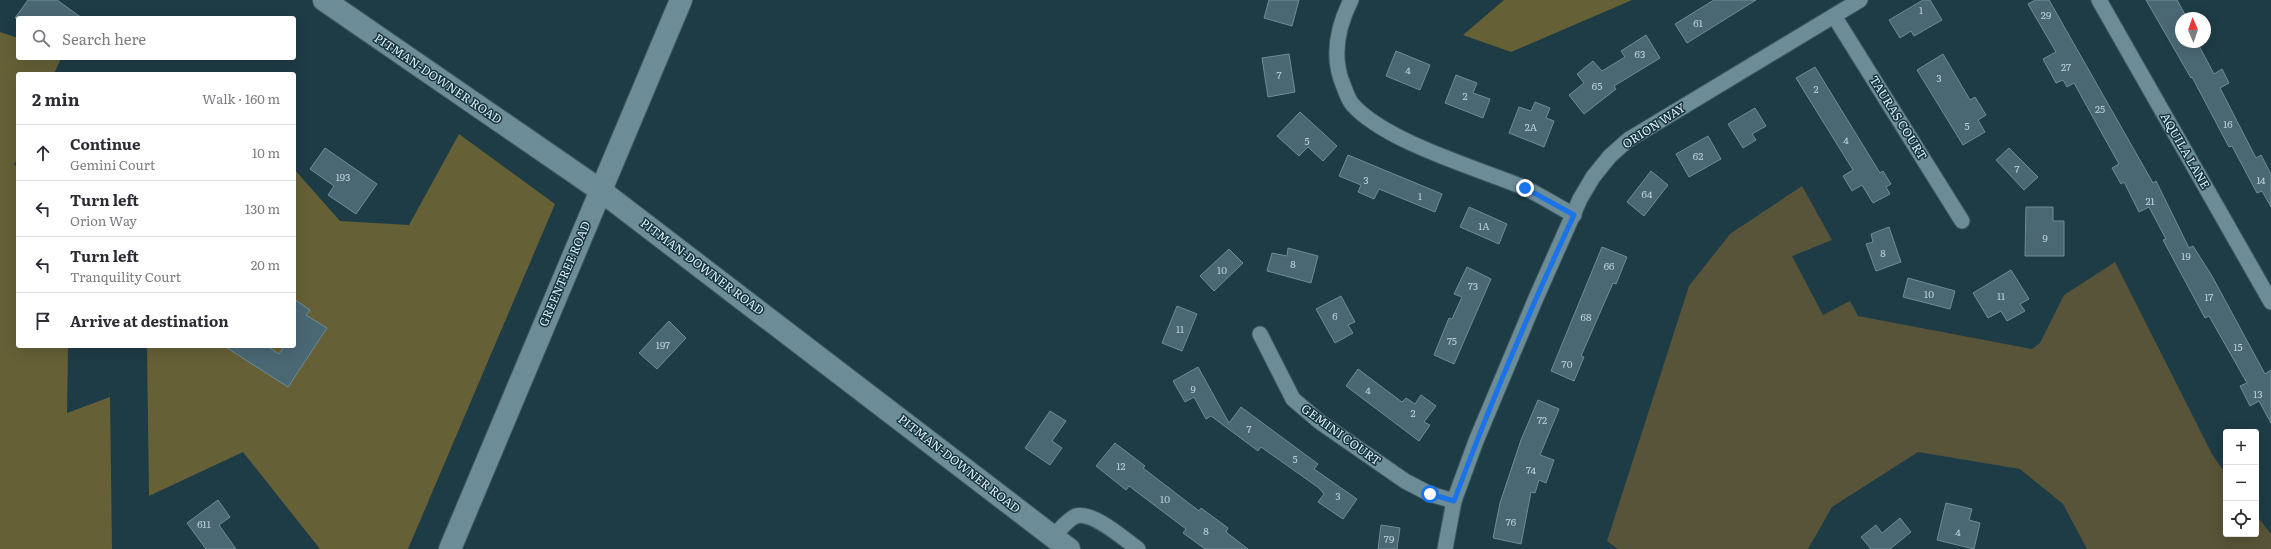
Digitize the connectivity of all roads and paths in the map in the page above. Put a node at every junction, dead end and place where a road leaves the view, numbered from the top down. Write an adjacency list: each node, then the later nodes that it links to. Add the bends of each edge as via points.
1 (324, 0): 7 (street, PITMAN-DOWNER ROAD)
2 (681, 0): 7 (street, GREENTREE ROAD)
3 (1352, 0): 8 (street, via 1345,12 1335,47 1340,77 1351,103 1369,120 1390,132 1525,188)
4 (1860, 0): 6 (street, ORION WAY)
5 (2099, 0): 10 (street, AQUILA LANE)
6 (1834, 16): 8 (street, ORION WAY, via 1628,140 1610,156 1593,177); 9 (street, TAURAS COURT)
7 (600, 190): 13 (street, PITMAN-DOWNER ROAD); 14 (street, GREENTREE ROAD)
8 (1574, 215): 12 (street, ORION WAY, via 1476,440)
9 (1962, 221)
10 (2271, 302)
11 (1260, 334): 12 (street, GEMINI COURT, via 1293,400 1320,422 1405,481 1430,494)
12 (1454, 501): 16 (street, ORION WAY)
13 (1060, 543): 15 (street, via 1075,516 1088,516)
14 (450, 549)
15 (1138, 549)
16 (1445, 549)

